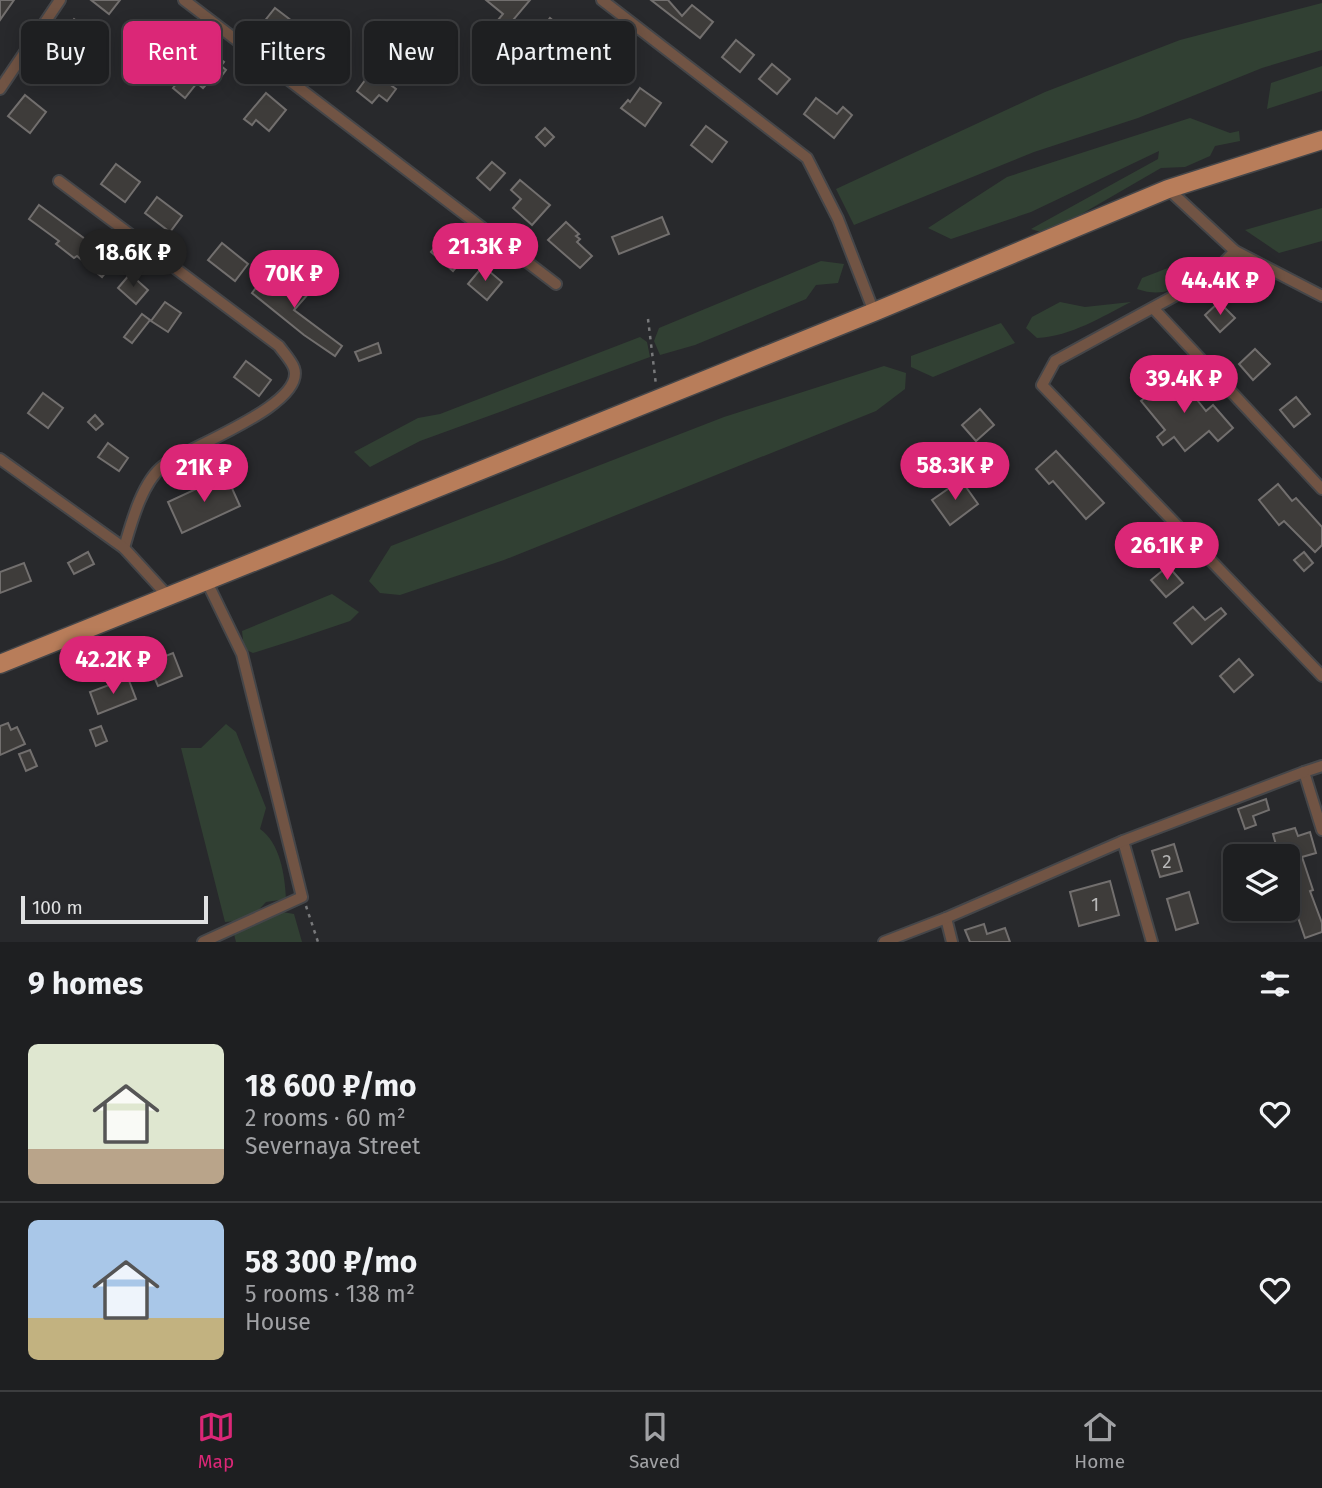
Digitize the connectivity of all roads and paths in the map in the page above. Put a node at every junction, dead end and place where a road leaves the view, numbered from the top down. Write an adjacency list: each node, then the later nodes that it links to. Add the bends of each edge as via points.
1 (60, 0): 4 (street)
2 (184, 0): 9 (street)
3 (602, 0): 12 (street, via 807,158 838,219)
4 (0, 89)
5 (1322, 140): 7 (main road)
6 (59, 181): 17 (street, via 279,346 295,369 293,385 275,404 162,467 132,518)
7 (1168, 189): 8 (street); 12 (main road)
8 (1235, 251): 10 (street); 11 (street, via 1211,276)
9 (556, 284)
10 (1322, 296)
11 (1153, 308): 16 (street); 21 (street, via 1055,361 1042,385)
12 (874, 312): 14 (main road)
13 (648, 319): 14 (path)
14 (657, 399): 18 (main road)
15 (0, 459): 17 (street)
16 (1322, 489)
17 (124, 548): 19 (street)
18 (206, 580): 19 (main road); 26 (street, via 242,654)
19 (167, 595): 20 (main road)
20 (0, 664)
21 (1322, 676)
22 (1322, 766): 23 (street)
23 (1304, 772): 24 (street); 25 (street)
24 (1322, 830)
25 (1123, 841): 27 (street); 32 (street)
26 (302, 897): 28 (street); 29 (path)
27 (946, 918): 30 (street); 31 (street)
28 (203, 942)
29 (318, 942)
30 (884, 942)
31 (952, 942)
32 (1152, 942)

